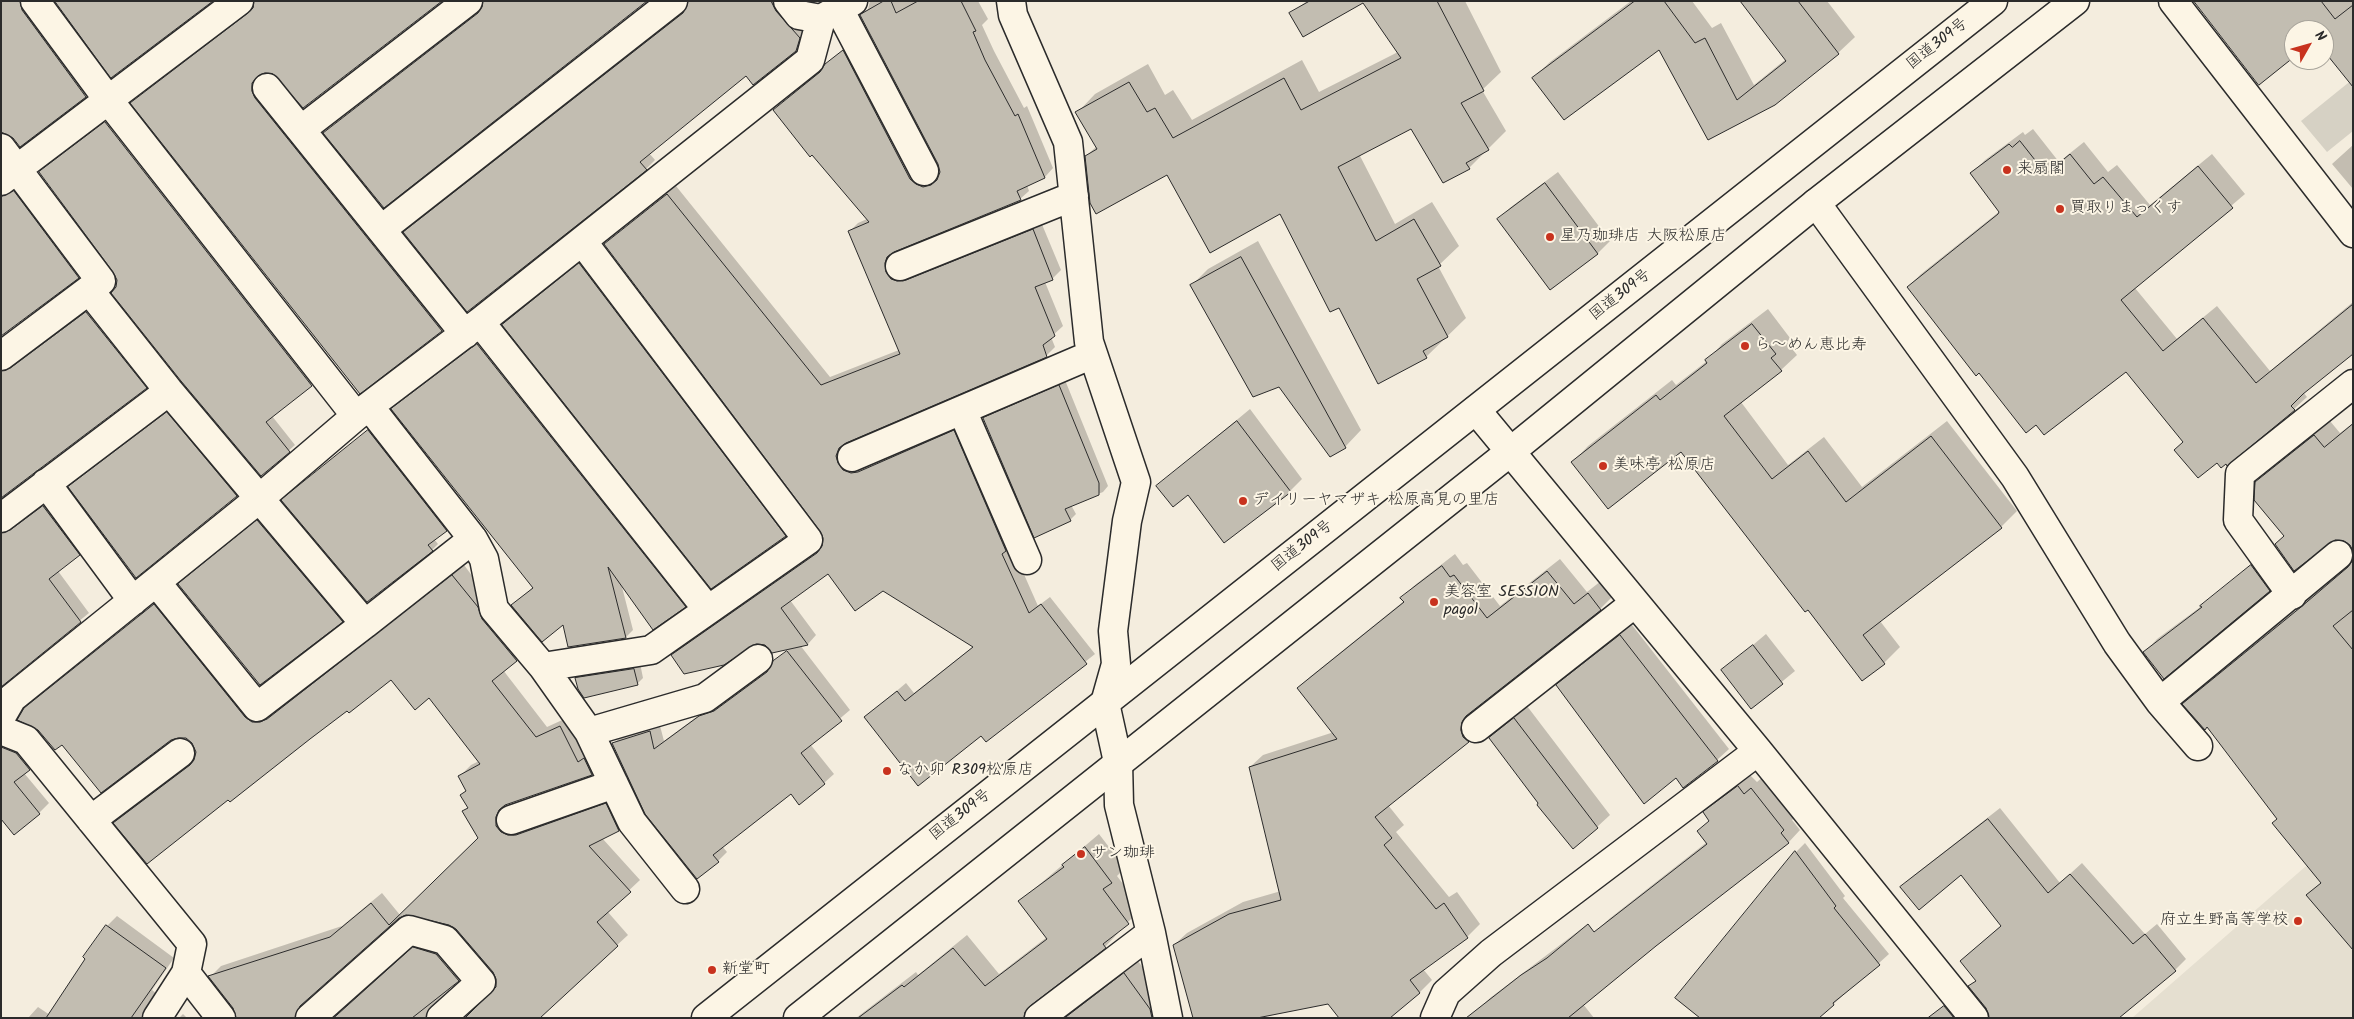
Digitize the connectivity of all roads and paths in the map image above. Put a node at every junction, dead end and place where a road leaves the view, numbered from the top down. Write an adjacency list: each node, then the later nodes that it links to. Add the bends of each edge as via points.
1 (35, 1): 12 (main road)
2 (239, 1): 12 (main road)
3 (468, 1): 13 (main road)
4 (673, 1): 19 (main road)
5 (788, 1): 10 (main road, via 799,15)
6 (1011, 1): 16 (main road, via 1013,15 1068,142)
7 (1993, 1): 29 (main road, 国道309号)
8 (2075, 1): 17 (main road)
9 (2173, 1): 18 (main road)
10 (837, 10): 15 (main road); 20 (main road, via 810,60)
11 (267, 88): 13 (main road)
12 (108, 101): 14 (main road); 30 (main road)
13 (302, 129): 19 (main road)
14 (6, 166): 22 (main road, via 101,281)
15 (924, 170)
16 (1074, 196): 21 (main road); 24 (main road, via 1089,342)
17 (1816, 202): 31 (main road); 47 (main road, via 2015,477 2117,643)
18 (2348, 215)
19 (382, 229): 23 (main road)
20 (582, 241): 23 (main road); 43 (main road, via 808,540)
21 (900, 266)
22 (89, 290): 25 (main road); 27 (main road)
23 (473, 328): 30 (main road); 43 (main road)
24 (1093, 354): 28 (main road); 48 (main road, via 1136,482 1127,521 1113,631 1116,664)
25 (1, 356)
26 (2353, 384): 40 (main road, via 2240,474 2238,520)
27 (170, 391): 33 (main road); 34 (main road)
28 (962, 410): 32 (main road); 38 (main road)
29 (1476, 410): 31 (main road); 48 (main road, 国道309号)
30 (363, 411): 34 (main road); 36 (main road)
31 (1510, 452): 42 (main road); 56 (main road)
32 (852, 457)
33 (46, 483): 35 (main road); 41 (main road)
34 (260, 498): 39 (main road); 44 (main road)
35 (1, 518)
36 (473, 539): 44 (main road); 46 (main road, via 484,559 494,609)
37 (2338, 555): 40 (main road)
38 (1027, 560)
39 (156, 582): 41 (main road); 44 (main road, via 258,707)
40 (2292, 595): 47 (main road)
41 (133, 600): 49 (main road, via 12,698)
42 (1635, 603): 50 (main road); 54 (main road)
43 (708, 610): 46 (main road, via 651,650)
44 (366, 624)
45 (758, 659): 52 (main road, via 706,698)
46 (543, 667): 52 (main road)
47 (2160, 702): 53 (main road)
48 (1105, 703): 56 (main road); 67 (main road, 国道309号)
49 (1, 717)
50 (1476, 728)
51 (1, 730): 58 (main road, via 26,740)
52 (589, 732): 57 (main road)
53 (2198, 746)
54 (1758, 751): 71 (main road, via 1492,953 1446,993); 72 (main road)
55 (180, 753): 58 (main road)
56 (1118, 762): 61 (main road, via 1119,805); 68 (main road)
57 (614, 784): 59 (main road); 60 (main road, via 632,822)
58 (91, 820): 62 (main road, via 192,944)
59 (512, 820)
60 (685, 889)
61 (1151, 933): 69 (main road); 70 (main road)
62 (186, 972): 63 (main road); 64 (main road)
63 (157, 1018)
64 (221, 1018)
65 (310, 1018): 66 (main road, via 409,930 445,940 481,982)
66 (441, 1018)
67 (706, 1018)
68 (798, 1018)
69 (1039, 1018)
70 (1168, 1018)
71 (1435, 1018)
72 (1974, 1018)

